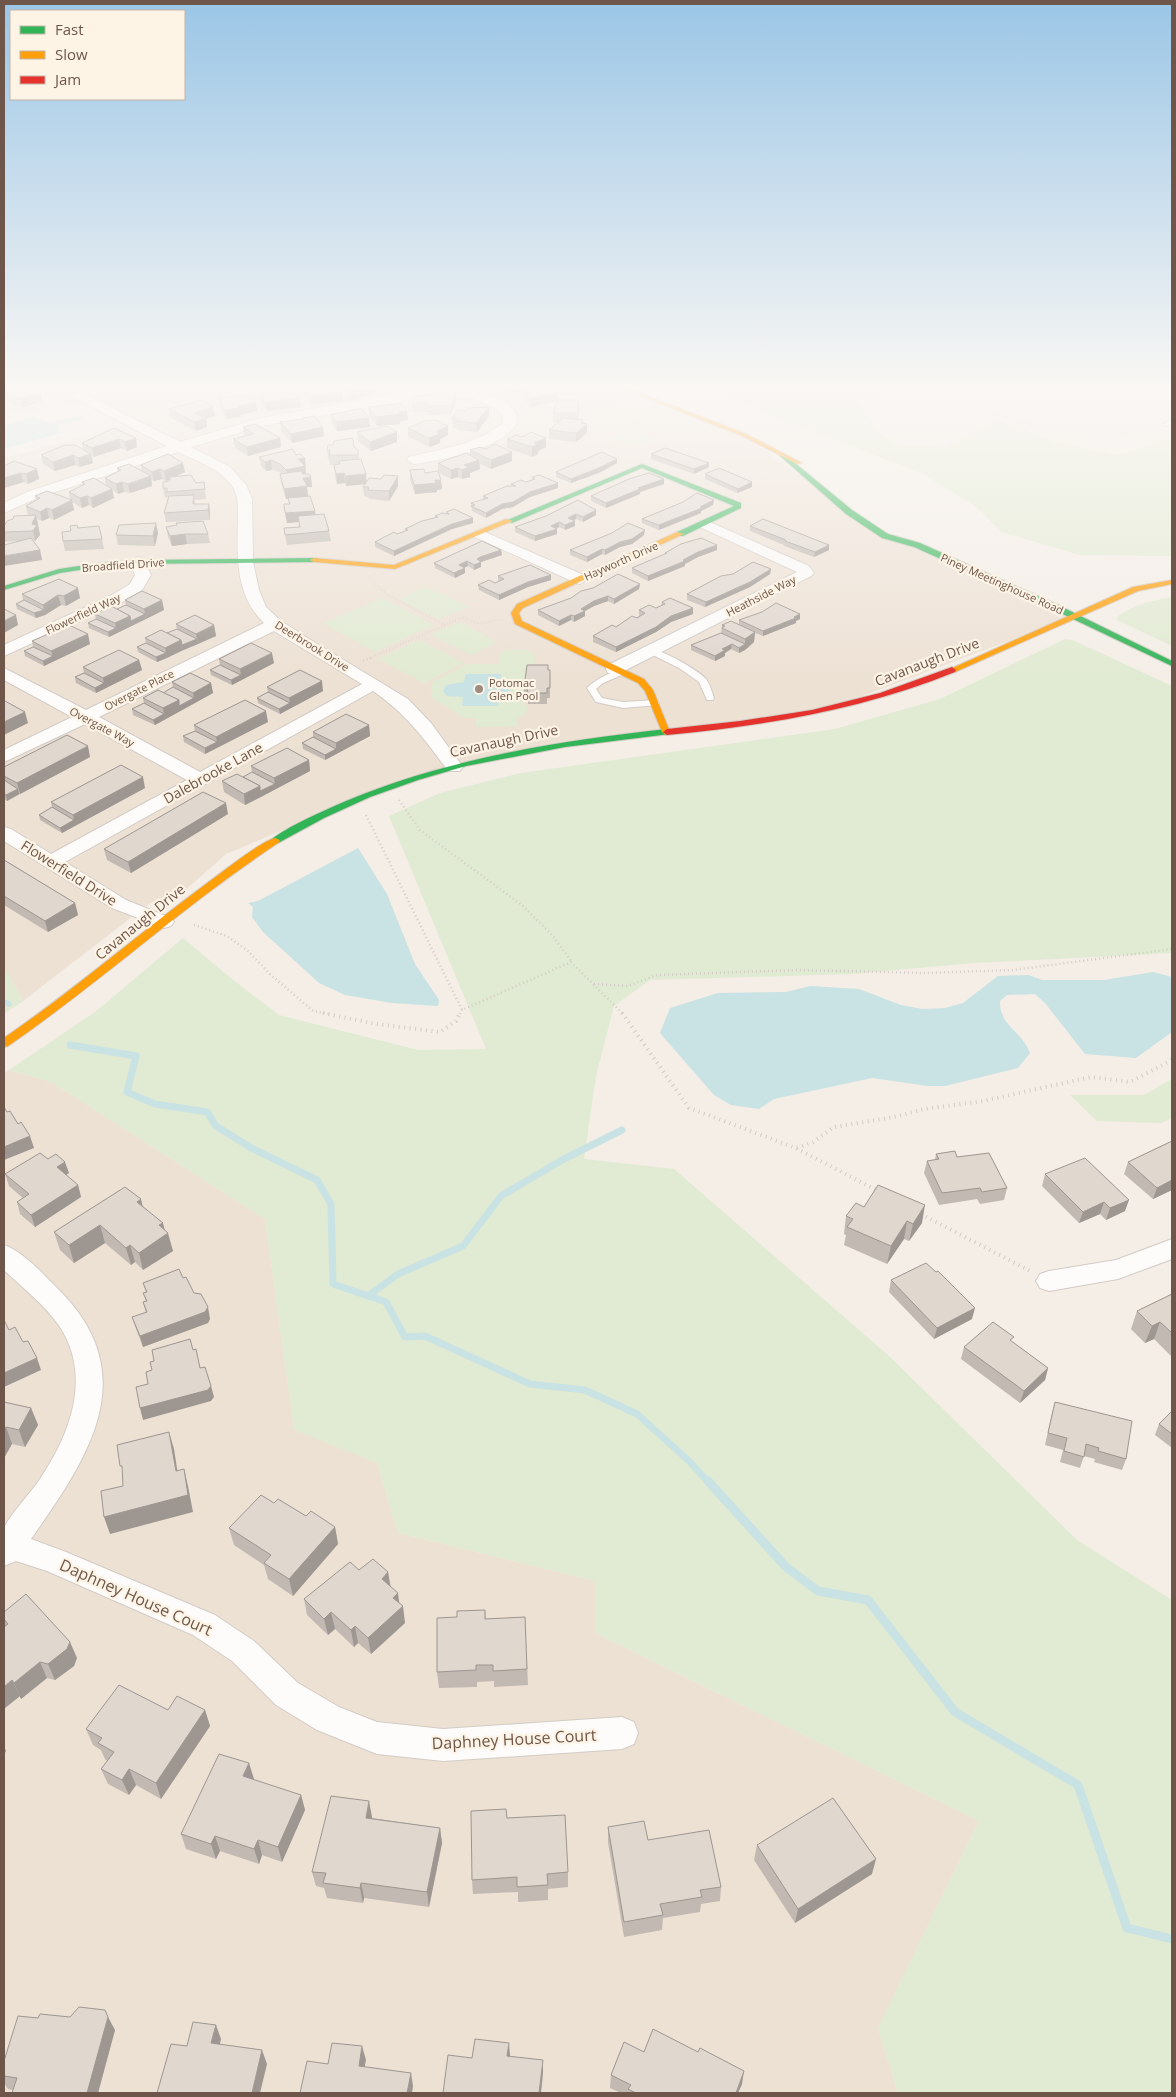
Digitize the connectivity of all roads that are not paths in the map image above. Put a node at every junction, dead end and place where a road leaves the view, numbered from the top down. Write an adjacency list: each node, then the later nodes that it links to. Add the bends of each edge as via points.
1 (63, 484): 7 (street, via 32,494)
2 (238, 484): 12 (street, Deerbrook Drive, via 245,499)
3 (599, 484): 9 (street, Hayworth Drive)
4 (686, 484): 8 (street, Hayworth Drive, via 738,505)
5 (816, 484): 10 (street, Piney Meetinghouse Road, via 849,512 885,536)
6 (832, 484): 10 (street, Piney Meetinghouse Road)
7 (4, 509)
8 (705, 524): 13 (street, Hayworth Drive); 19 (street, Heathside Way, via 804,568 806,573)
9 (480, 534): 12 (street, via 405,564 376,566 303,559); 13 (street)
10 (917, 545): 16 (street, Piney Meetinghouse Road)
11 (138, 562): 12 (street, Broadfield Drive); 15 (street, Broadfield Drive, via 59,571); 18 (street, Flowerfield Way, via 143,575 136,587)
12 (245, 562): 17 (street, Deerbrook Drive, via 259,609)
13 (580, 579): 21 (street, Hayworth Drive, via 520,606 515,613 518,622)
14 (1172, 582): 16 (street, Piney Meetinghouse Road, via 1136,589)
15 (4, 588)
16 (1074, 616): 20 (street); 27 (street, Cavanaugh Drive, via 891,694 779,720)
17 (275, 624): 23 (street, Deerbrook Drive); 26 (street, Overgate Place)
18 (4, 650)
19 (652, 651): 21 (street, Heathside Way); 24 (lane, via 703,681)
20 (1172, 664)
21 (618, 671): 25 (street, via 640,682 649,690); 25 (lane, via 591,688 599,700 623,705)
22 (4, 673): 26 (street, Overgate Way)
23 (374, 684): 29 (street, Deerbrook Drive, via 402,703 425,727); 30 (street, Dalebrooke Lane)
24 (710, 698)
25 (654, 703): 27 (street)
26 (84, 717): 28 (street, Overgate Place); 30 (street, Overgate Way)
27 (666, 732): 29 (street, Cavanaugh Drive, via 567,743 507,753)
28 (4, 757)
29 (454, 767): 33 (street, Cavanaugh Drive, via 393,784 331,810 261,849)
30 (201, 780): 32 (street, Dalebrooke Lane)
31 (4, 833): 32 (street, Flowerfield Drive)
32 (51, 862): 33 (street, Flowerfield Drive, via 119,904)
33 (164, 922): 34 (street, Cavanaugh Drive, via 84,988)
34 (4, 1043)
35 (1172, 1249): 37 (street, via 1108,1271)
36 (4, 1255): 38 (street, via 70,1322 84,1345 92,1381 88,1415 73,1451)
37 (1049, 1280)
38 (6, 1549): 39 (street, Daphney House Court, via 55,1561 204,1625 243,1651 287,1694 328,1719 377,1738 443,1745)
39 (622, 1733)

